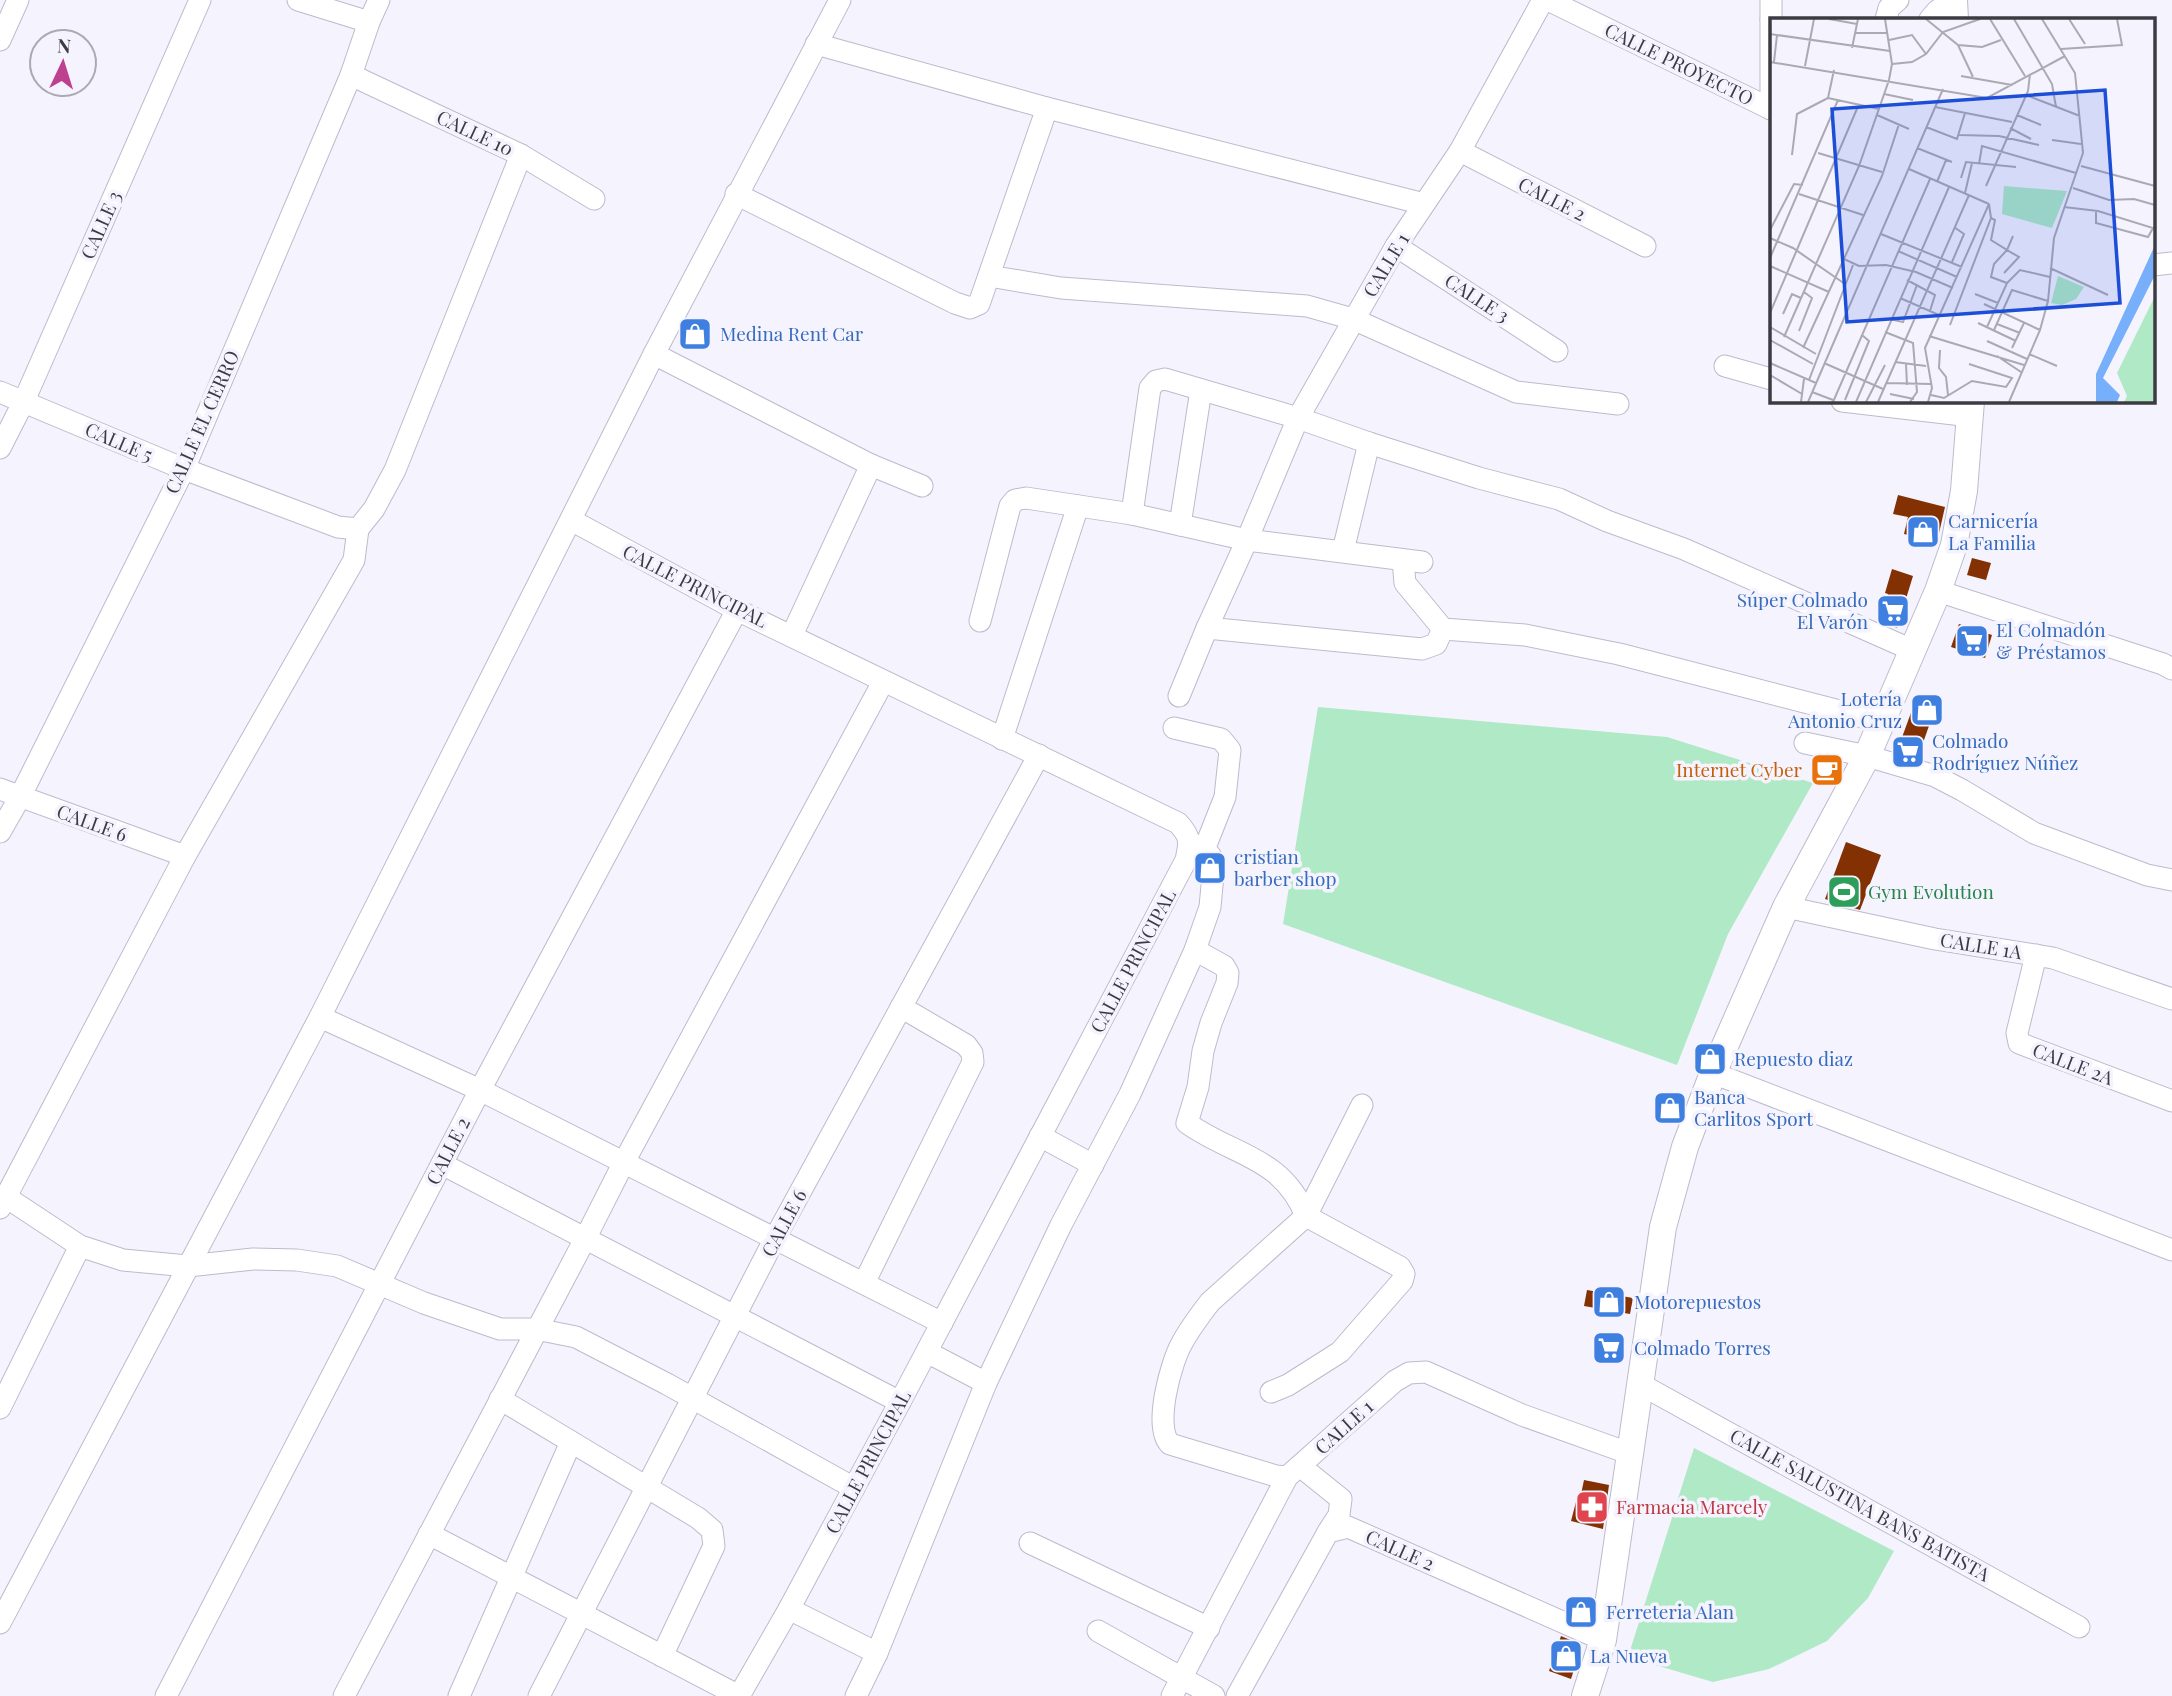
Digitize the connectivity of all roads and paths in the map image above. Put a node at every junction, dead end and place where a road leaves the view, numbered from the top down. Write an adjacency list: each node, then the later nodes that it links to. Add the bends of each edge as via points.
1 (18, 0): 15 (street)
2 (200, 0): 37 (street, CALLE 3)
3 (298, 0): 14 (street)
4 (379, 0): 14 (street, CALLE EL CERRO)
5 (839, 0): 16 (street)
6 (1546, 0): 19 (street, CALLE PROYECTO); 20 (street, CALLE 1)
7 (1771, 0): 10 (street)
8 (1898, 0): 11 (street)
9 (1953, 0): 12 (street); 13 (main road)
10 (1771, 18)
11 (1886, 18)
12 (1931, 18)
13 (1955, 18)
14 (369, 22): 17 (street, CALLE EL CERRO)
15 (0, 40)
16 (816, 44): 18 (street); 22 (street)
17 (351, 75): 21 (street, CALLE 10); 45 (street, CALLE EL CERRO)
18 (1047, 108): 24 (street); 29 (street)
19 (1770, 109)
20 (1460, 151): 24 (street, CALLE 1); 26 (street, CALLE 2)
21 (521, 155): 23 (street, CALLE 10); 51 (street, via 396,470)
22 (736, 194): 29 (street, via 970,308 979,304); 32 (street)
23 (594, 199)
24 (1424, 204): 25 (street, CALLE 1)
25 (1396, 246): 30 (street, CALLE 1); 31 (street, CALLE 3)
26 (1645, 246)
27 (2172, 263): 28 (street)
28 (2154, 265)
29 (989, 276): 30 (street, via 1061,288 1307,306)
30 (1353, 319): 39 (street, via 1516,391); 41 (street, CALLE 1)
31 (1557, 351)
32 (653, 354): 44 (street); 49 (street)
33 (1725, 366): 34 (street)
34 (1770, 379)
35 (1201, 390): 41 (street); 48 (street, via 1165,379 1150,388); 50 (street)
36 (0, 392): 37 (street, CALLE 5)
37 (24, 401): 43 (street, CALLE 3); 45 (street, CALLE 5)
38 (1848, 402): 40 (street)
39 (1618, 404)
40 (1971, 408): 54 (main road, via 1964,491 1954,545)
41 (1298, 418): 42 (street); 52 (street, CALLE 1)
42 (1369, 443): 53 (street); 60 (street, via 1559,499)
43 (0, 448)
44 (871, 465): 46 (street); 59 (street)
45 (184, 469): 51 (street, CALLE 5, via 338,527); 70 (street, CALLE EL CERRO)
46 (922, 486)
47 (1078, 506): 48 (street); 56 (street, via 1015,500); 66 (street)
48 (1132, 514): 50 (street)
49 (571, 520): 55 (street, CALLE PRINCIPAL); 80 (street)
50 (1180, 525): 52 (street)
51 (358, 528): 73 (street, via 354,560)
52 (1247, 540): 53 (street); 57 (street, CALLE 1)
53 (1343, 551): 58 (street, via 1412,561 1405,583)
54 (1938, 592): 60 (main road); 61 (street)
55 (737, 610): 59 (street, CALLE PRINCIPAL); 82 (street, CALLE 2)
56 (979, 621)
57 (1207, 628): 58 (street, via 1422,649 1436,644); 63 (street, CALLE 1)
58 (1443, 629): 64 (street, via 1525,635 1619,654)
59 (792, 635): 62 (street, CALLE PRINCIPAL)
60 (1912, 650): 64 (main road)
61 (2172, 669)
62 (883, 682): 66 (street, CALLE PRINCIPAL); 86 (street)
63 (1179, 696)
64 (1882, 722): 69 (main road)
65 (1174, 728): 72 (street, via 1221,739 1230,750 1225,797)
66 (1002, 739): 68 (street, CALLE PRINCIPAL)
67 (1805, 743): 69 (street)
68 (1039, 755): 72 (street, CALLE PRINCIPAL, via 1178,823); 79 (street, CALLE 6)
69 (1867, 756): 74 (street, via 1935,776 2034,833); 75 (main road)
70 (10, 793): 71 (street, CALLE EL CERRO); 73 (street, CALLE 6)
71 (0, 832)
72 (1197, 846): 76 (street, via 1214,864 1210,907); 85 (street, CALLE PRINCIPAL)
73 (185, 856): 89 (street)
74 (2172, 880)
75 (1786, 906): 77 (street, CALLE 1A, via 1935,939); 81 (main road)
76 (1195, 950): 88 (street); 90 (street, via 1228,973 1203,1051 1187,1123 1254,1157 1283,1178)
77 (2036, 955): 78 (street, CALLE 1A); 83 (street, CALLE 2A, via 2017,1033 2019,1043)
78 (2172, 999)
79 (901, 1007): 91 (street, CALLE 6); 97 (street, via 966,1045 973,1062)
80 (320, 1017): 82 (street); 95 (street)
81 (1713, 1073): 94 (street); 103 (main road, via 1662,1227)
82 (480, 1090): 86 (street); 87 (street, CALLE 2)
83 (2172, 1101)
84 (1362, 1105): 90 (street)
85 (1040, 1136): 88 (street); 99 (street, CALLE PRINCIPAL)
86 (624, 1162): 91 (street); 92 (street)
87 (442, 1164): 92 (street); 96 (street, CALLE 2)
88 (1093, 1165): 102 (street)
89 (3, 1203): 93 (street)
90 (1306, 1216): 104 (street, via 1400,1267 1404,1274 1340,1352); 111 (street, via 1200,1315 1174,1361 1162,1423 1170,1444 1276,1476)
91 (775, 1237): 97 (street); 98 (street, CALLE 6)
92 (586, 1239): 98 (street); 100 (street)
93 (80, 1246): 95 (street, via 123,1261); 106 (street)
94 (2172, 1250)
95 (188, 1266): 96 (street, via 297,1260 337,1266); 120 (street)
96 (379, 1283): 100 (street, via 500,1329); 128 (street, CALLE 2)
97 (864, 1283): 99 (street)
98 (734, 1317): 105 (street, CALLE 6); 108 (street)
99 (942, 1323): 101 (street, CALLE PRINCIPAL)
100 (536, 1329): 105 (street, via 576,1337); 107 (street)
101 (927, 1352): 102 (street); 108 (street, CALLE PRINCIPAL)
102 (986, 1383): 125 (street)
103 (1640, 1384): 110 (main road); 121 (street, CALLE SALUSTINA BANS BATISTA)
104 (1271, 1392)
105 (692, 1398): 112 (street, CALLE 6); 113 (street)
106 (2, 1399)
107 (500, 1399): 109 (street); 115 (street)
108 (900, 1402): 113 (street, CALLE PRINCIPAL)
109 (571, 1442): 112 (street); 117 (street)
110 (1631, 1454): 111 (street, CALLE 1, via 1521,1415 1426,1372 1409,1373 1395,1381); 124 (main road)
111 (1294, 1472): 114 (street, via 1341,1499 1339,1515); 122 (street, CALLE 1)
112 (646, 1488): 119 (street, CALLE 6); 126 (street, via 698,1518 715,1538)
113 (854, 1488): 118 (street, CALLE PRINCIPAL)
114 (1328, 1532): 124 (street, CALLE 2, via 1348,1527); 135 (street)
115 (429, 1534): 117 (street); 129 (street)
116 (1030, 1543): 122 (street)
117 (510, 1576): 119 (street); 130 (street)
118 (789, 1609): 125 (street); 132 (street, CALLE PRINCIPAL)
119 (581, 1613): 126 (street); 131 (street, CALLE 6)
120 (0, 1623)
121 (2080, 1627)
122 (1209, 1628): 127 (street, CALLE 1)
123 (1098, 1631): 127 (street)
124 (1603, 1640): 136 (main road)
125 (877, 1653): 133 (street)
126 (662, 1656): 132 (street)
127 (1177, 1687): 134 (street)
128 (166, 1696)
129 (344, 1696)
130 (459, 1696)
131 (538, 1696)
132 (739, 1696)
133 (856, 1696)
134 (1214, 1696)
135 (1237, 1696)
136 (1585, 1696)

